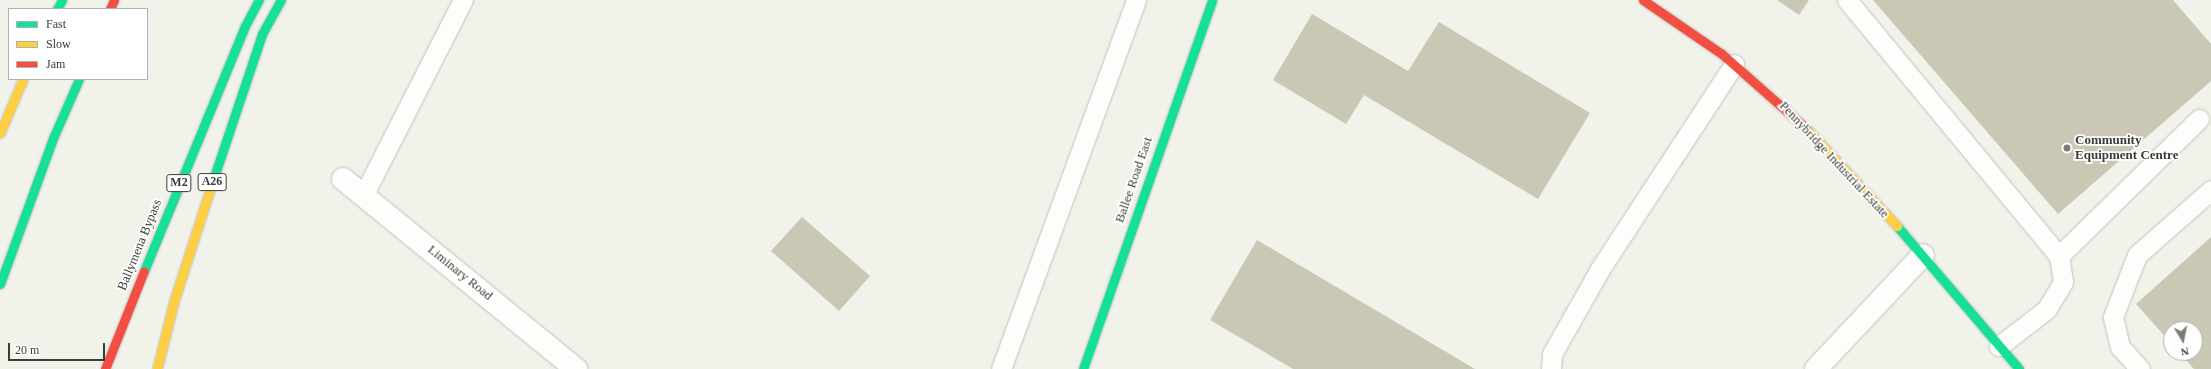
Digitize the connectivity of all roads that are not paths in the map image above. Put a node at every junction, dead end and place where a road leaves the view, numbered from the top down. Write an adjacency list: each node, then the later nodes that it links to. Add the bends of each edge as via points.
1 (259, 0): 20 (main road, Ballymena Bypass / M2, via 245,26 185,168)
2 (281, 0): 21 (main road, A26, via 262,34 213,179 174,301)
3 (463, 0): 15 (lane)
4 (1136, 0): 23 (lane)
5 (1212, 0): 24 (main road, Ballee Road East)
6 (1643, 0): 8 (main road, Pennybridge Industrial Estate)
7 (1847, 0): 17 (lane)
8 (1734, 64): 16 (main road, Pennybridge Industrial Estate, via 1811,132); 25 (lane, via 1600,269 1552,354)
9 (23, 80): 12 (main road)
10 (79, 80): 18 (main road, via 54,136)
11 (2199, 119): 17 (lane)
12 (0, 133)
13 (343, 179): 15 (street, Liminary Road)
14 (2211, 190): 28 (lane, via 2137,255 2113,317 2120,347)
15 (364, 194): 22 (street, Liminary Road)
16 (1923, 255): 19 (main road, Pennybridge Industrial Estate); 26 (street)
17 (2059, 256): 19 (lane, via 2063,282 2047,309)
18 (0, 284)
19 (1999, 346): 27 (main road, Pennybridge Industrial Estate)
20 (105, 369)
21 (157, 369)
22 (576, 369)
23 (1001, 369)
24 (1083, 369)
25 (1551, 369)
26 (1816, 369)
27 (2019, 369)
28 (2140, 369)

